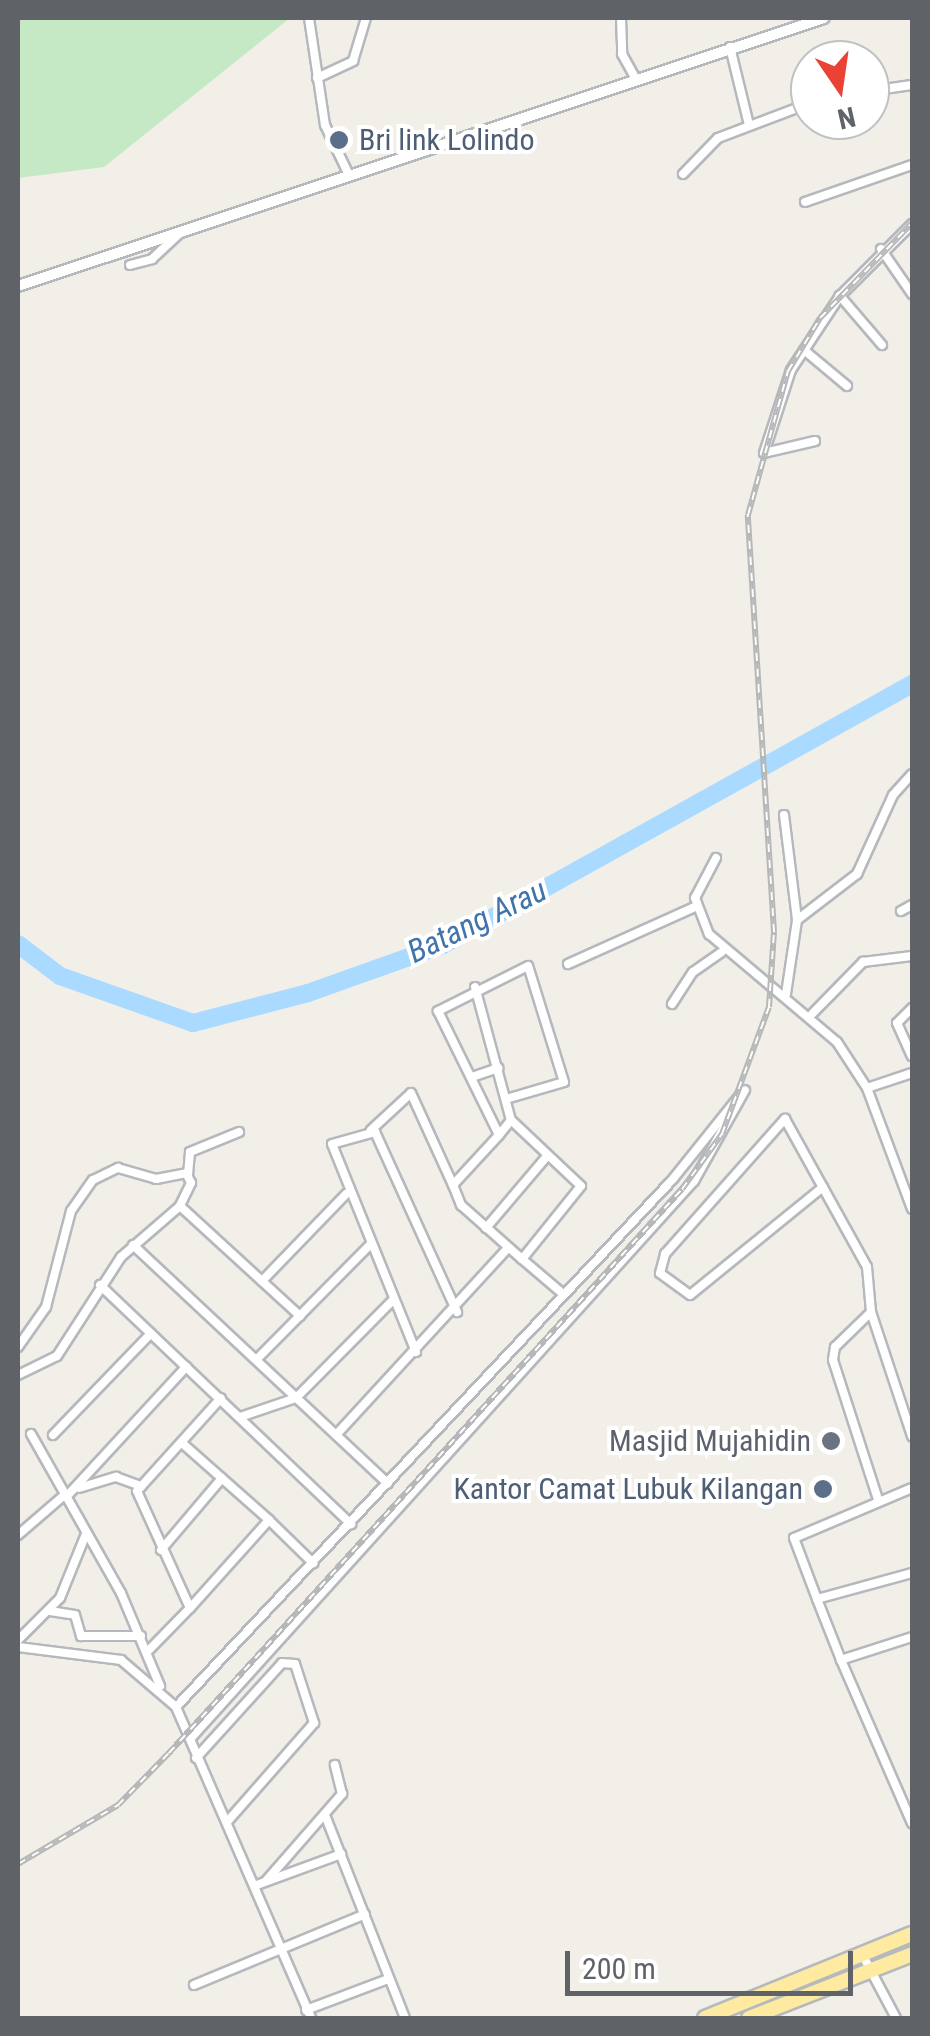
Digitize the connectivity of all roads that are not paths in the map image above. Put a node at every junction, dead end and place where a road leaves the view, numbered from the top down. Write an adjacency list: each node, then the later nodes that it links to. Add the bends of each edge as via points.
1 (309, 18): 7 (street)
2 (366, 18): 7 (street, via 354,61)
3 (621, 18): 6 (street, via 622,54)
4 (824, 18): 5 (street)
5 (730, 47): 6 (street); 9 (street)
6 (634, 76): 11 (street)
7 (318, 78): 11 (street)
8 (790, 110): 9 (street)
9 (749, 125): 12 (street, via 708,143)
10 (912, 165): 13 (street)
11 (347, 172): 15 (street)
12 (683, 174)
13 (804, 202)
14 (912, 224): 16 (street)
15 (186, 227): 17 (street, via 152,259); 18 (street)
16 (881, 249): 19 (street); 20 (street)
17 (130, 264)
18 (18, 286)
19 (912, 294)
20 (840, 296): 21 (street); 22 (street)
21 (882, 346)
22 (804, 350): 23 (street); 24 (street, via 764,453)
23 (847, 386)
24 (815, 441)
25 (912, 774): 31 (street, via 892,795 857,874)
26 (784, 815): 31 (street)
27 (716, 858): 29 (street)
28 (912, 904): 30 (street)
29 (696, 907): 32 (street); 34 (street)
30 (900, 910)
31 (797, 920): 36 (street)
32 (722, 952): 36 (street); 37 (street, via 692,972)
33 (912, 956): 39 (street, via 863,962)
34 (568, 964)
35 (474, 987): 41 (street); 43 (street, via 438,1011); 45 (street, via 530,969 564,1082)
36 (786, 994): 39 (street)
37 (672, 1004)
38 (912, 1008): 40 (street, via 897,1023)
39 (812, 1014): 44 (street)
40 (912, 1056)
41 (498, 1068): 43 (street); 45 (street)
42 (912, 1073): 44 (street)
43 (472, 1077): 49 (street)
44 (867, 1088): 56 (street)
45 (506, 1100): 46 (street)
46 (511, 1120): 49 (street); 50 (street)
47 (371, 1130): 52 (street, via 411,1093); 54 (street, via 329,1148); 66 (street)
48 (239, 1132): 51 (street, via 190,1152)
49 (499, 1135): 52 (street)
50 (547, 1156): 57 (street); 61 (street, via 580,1192)
51 (188, 1174): 55 (street); 70 (street, via 156,1180 118,1168 93,1180 71,1210 46,1307)
52 (452, 1185): 57 (street)
53 (823, 1187): 53 (street, via 789,1122 776,1119 662,1258 666,1284 690,1295); 67 (street, via 867,1266)
54 (346, 1194): 59 (street); 62 (street)
55 (180, 1206): 58 (street); 62 (street)
56 (912, 1208)
57 (486, 1228): 60 (street)
58 (133, 1245): 63 (street); 72 (street)
59 (370, 1246): 65 (street); 68 (street)
60 (508, 1248): 61 (street); 66 (street)
61 (522, 1259): 64 (street)
62 (262, 1281): 68 (street)
63 (100, 1285): 69 (street); 74 (street, via 57,1356)
64 (562, 1293): 84 (street); 108 (street, via 746,1090 694,1181)
65 (392, 1301): 71 (street); 76 (street)
66 (457, 1312): 71 (street)
67 (872, 1312): 81 (street); 89 (street, via 835,1346 833,1360)
68 (300, 1316): 72 (street)
69 (151, 1333): 73 (street); 79 (street)
70 (18, 1347)
71 (416, 1352): 80 (street)
72 (256, 1360): 76 (street)
73 (186, 1367): 75 (street); 86 (street)
74 (18, 1375)
75 (222, 1398): 77 (street); 82 (street)
76 (296, 1398): 77 (street); 80 (street)
77 (240, 1417): 91 (street)
78 (31, 1434): 88 (street)
79 (54, 1435)
80 (336, 1435): 84 (street)
81 (912, 1436)
82 (182, 1443): 83 (street); 85 (street)
83 (222, 1478): 90 (street); 94 (street)
84 (388, 1484): 91 (street)
85 (141, 1486): 86 (street, via 116,1477); 94 (street)
86 (79, 1488): 88 (street)
87 (912, 1488): 89 (street)
88 (64, 1497): 92 (street); 93 (street)
89 (878, 1499): 97 (street, via 796,1535)
90 (269, 1520): 95 (street); 98 (street)
91 (351, 1524): 95 (street)
92 (86, 1530): 99 (street, via 84,1550); 100 (street)
93 (18, 1535)
94 (161, 1550): 98 (street)
95 (313, 1563): 107 (street)
96 (912, 1573): 97 (street)
97 (817, 1599): 105 (street)
98 (190, 1608): 103 (street)
99 (50, 1611): 100 (street, via 76,1615 81,1636); 102 (street)
100 (141, 1636): 103 (street)
101 (910, 1638): 104 (street); 105 (street)
102 (18, 1644): 106 (street, via 104,1654)
103 (149, 1650): 106 (street)
104 (912, 1650)
105 (841, 1660): 113 (street)
106 (160, 1690): 107 (street)
107 (176, 1706): 108 (street)
108 (191, 1738): 109 (street)
109 (196, 1758): 112 (street); 112 (street, via 282,1663 295,1664 314,1724)
110 (335, 1766): 111 (street, via 345,1789)
111 (326, 1815): 114 (street); 115 (street)
112 (227, 1822): 116 (street)
113 (912, 1823)
114 (341, 1854): 115 (street); 117 (street)
115 (266, 1881): 116 (street)
116 (254, 1886): 119 (street)
117 (365, 1914): 119 (street); 123 (street)
118 (909, 1935): 120 (highway); 121 (highway)
119 (278, 1950): 124 (street); 125 (street)
120 (912, 1953): 122 (highway)
121 (862, 1954): 122 (street); 127 (highway)
122 (870, 1970): 128 (highway); 129 (street)
123 (386, 1980): 125 (street); 126 (street)
124 (194, 1985)
125 (308, 2014)
126 (405, 2018)
127 (705, 2018)
128 (749, 2018)
129 (896, 2018)

